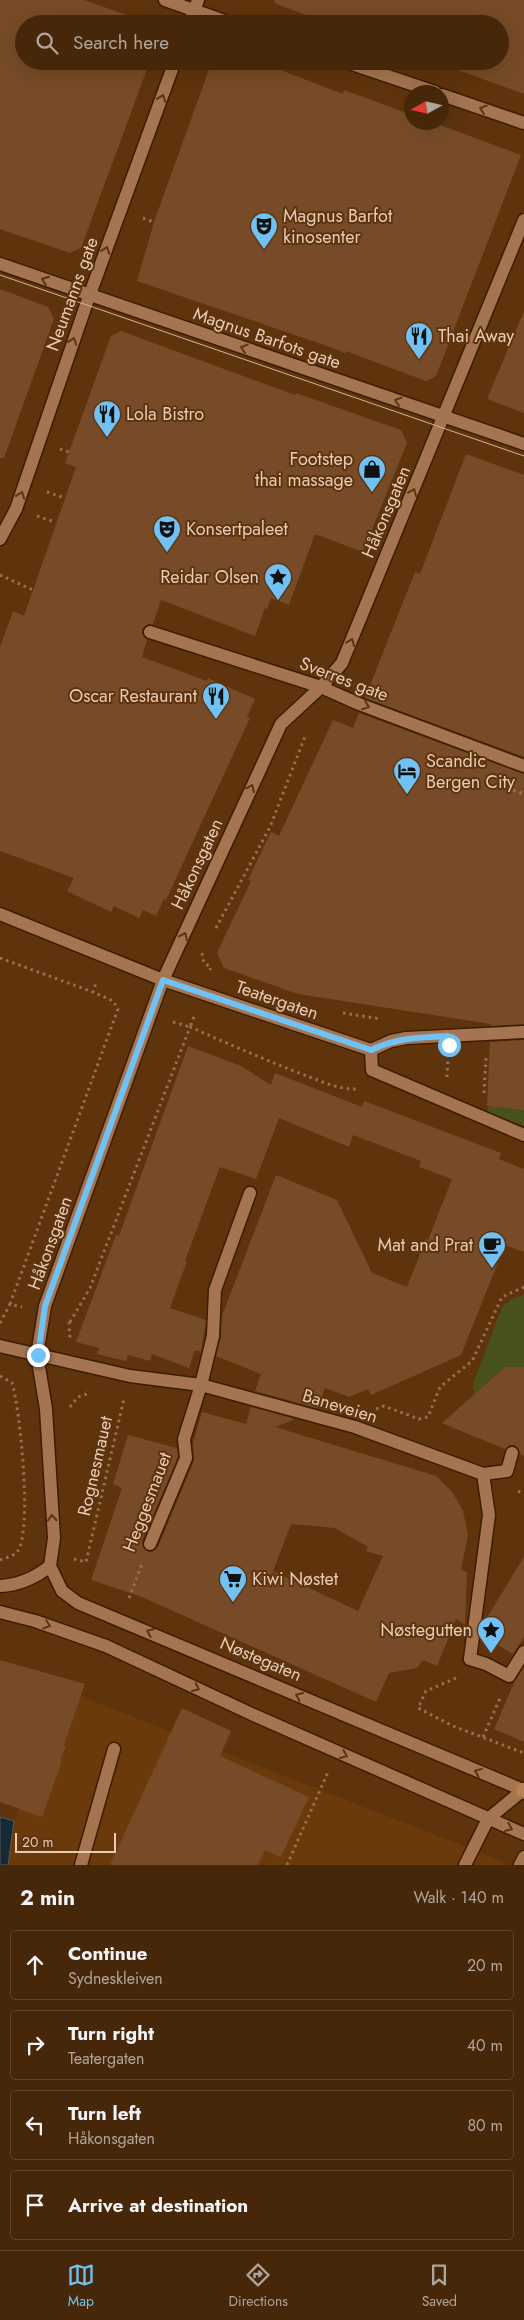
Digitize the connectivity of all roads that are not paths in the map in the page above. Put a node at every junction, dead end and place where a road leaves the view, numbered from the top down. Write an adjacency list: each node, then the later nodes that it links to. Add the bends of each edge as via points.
1 (165, 0): 2 (street)
2 (196, 5): 3 (street)
3 (215, 15)
4 (172, 70): 11 (street, Neumanns gate, one-way to 4)
5 (370, 70): 6 (street)
6 (414, 85)
7 (449, 97): 8 (street, one-way to 7)
8 (524, 123)
9 (524, 220): 12 (street, Håkonsgaten)
10 (0, 264): 11 (street, Magnus Barfots gate, one-way to 10)
11 (89, 296): 12 (street, Magnus Barfots gate, one-way to 11); 14 (street, Neumanns gate, one-way to 11, via 16,509)
12 (444, 416): 13 (street, Magnus Barfots gate); 16 (street, Håkonsgaten, one-way to 12, via 342,663)
13 (524, 444)
14 (0, 538)
15 (150, 632): 16 (street, Sverres gate)
16 (321, 687): 17 (street, Sverres gate, one-way to 17); 19 (street, Håkonsgaten, one-way to 16, via 281,724)
17 (524, 766)
18 (0, 914): 19 (street, Teatergaten)
19 (163, 980): 21 (street, Teatergaten); 25 (street, Håkonsgaten, via 45,1306)
20 (524, 1032): 21 (street, via 391,1041)
21 (371, 1050): 22 (street, via 372,1070)
22 (524, 1135)
23 (250, 1193): 26 (street, Heggesmauet, via 215,1290 213,1336)
24 (0, 1346): 25 (street, Baneveien)
25 (38, 1355): 26 (street, Baneveien, via 130,1376); 30 (street, Håkonsgaten, one-way to 25, via 54,1538 46,1409)
26 (201, 1385): 28 (street, Baneveien, via 363,1430); 29 (street, Heggesmauet, via 184,1439 186,1458)
27 (512, 1454): 28 (street, via 507,1471)
28 (484, 1474): 33 (street, via 489,1515 470,1659 509,1676)
29 (150, 1544)
30 (50, 1566): 31 (street, via 37,1576); 35 (street, Nøstegaten, one-way to 30, via 78,1603 62,1591)
31 (0, 1586)
32 (0, 1612): 36 (street, one-way to 36, via 106,1646)
33 (524, 1652)
34 (114, 1749): 39 (street)
35 (524, 1791): 36 (street, Nøstegaten)
36 (488, 1819): 37 (street, one-way to 37); 40 (street, Nøstegaten)
37 (524, 1834)
38 (524, 1857): 41 (street)
39 (81, 1865)
40 (465, 1865)
41 (520, 1865)

